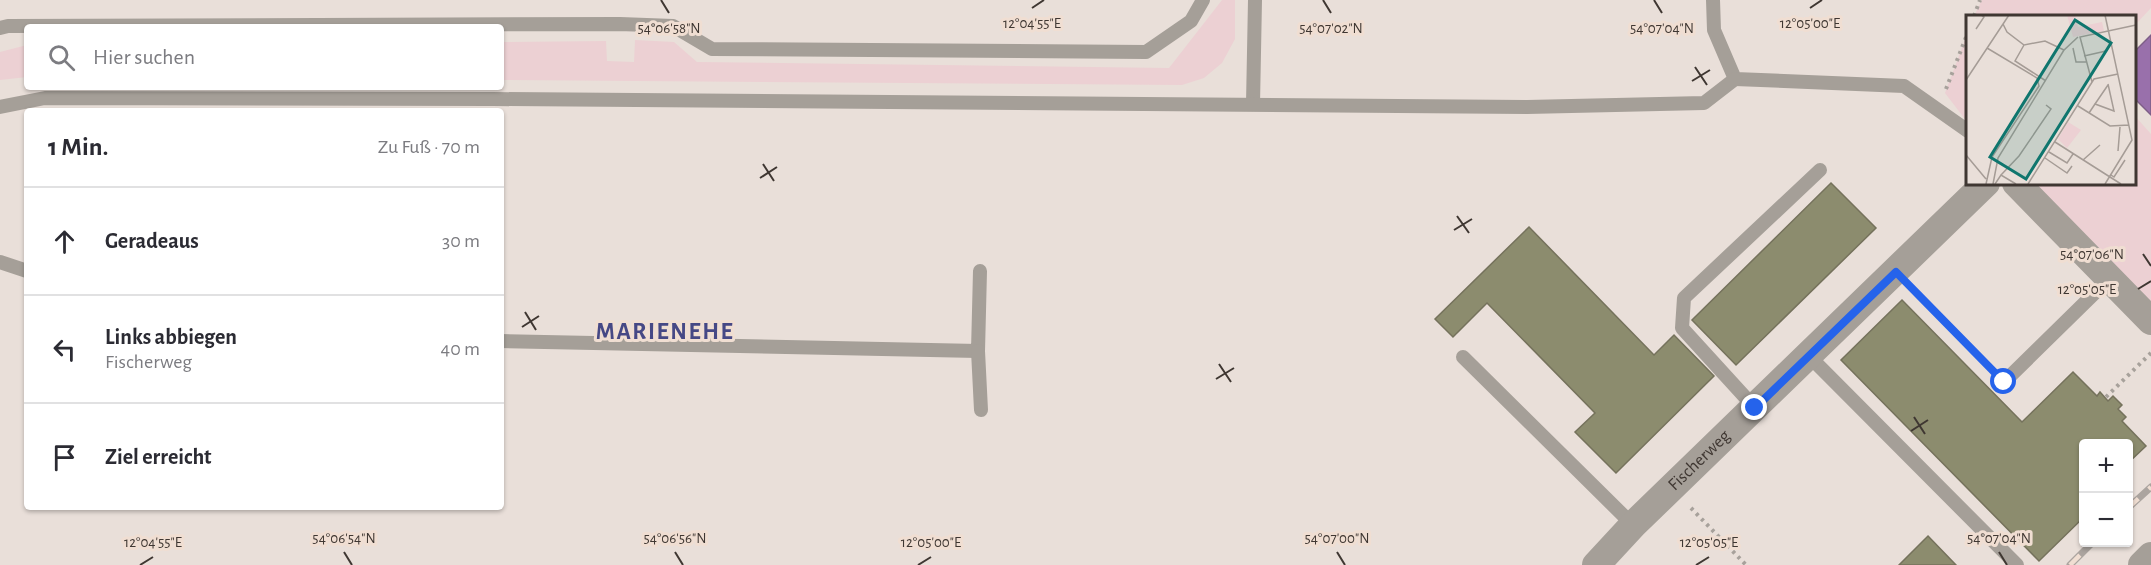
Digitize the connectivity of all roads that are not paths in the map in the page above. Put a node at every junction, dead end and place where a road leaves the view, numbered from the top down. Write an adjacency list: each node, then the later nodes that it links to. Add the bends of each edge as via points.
1 (1203, 0): 4 (lane, via 1191,21 1146,52 712,50 673,27)
2 (1254, 0): 8 (lane)
3 (1713, 0): 7 (lane, via 1714,30)
4 (504, 24)
5 (24, 26): 6 (lane)
6 (0, 28)
7 (1735, 79): 8 (lane, via 1704,103 1527,107); 10 (lane, via 1904,86)
8 (1252, 104): 9 (lane, via 45,98)
9 (0, 107)
10 (1966, 130)
11 (1820, 170): 24 (lane, via 1684,298 1682,328)
12 (1985, 184): 21 (street, Fischerweg)
13 (2017, 184): 17 (street)
14 (0, 262): 15 (lane)
15 (24, 270)
16 (980, 271): 20 (lane)
17 (2109, 279): 18 (street); 23 (lane)
18 (2151, 321)
19 (504, 341): 20 (lane)
20 (978, 351): 25 (lane)
21 (1809, 356): 24 (street, Fischerweg); 29 (lane)
22 (1463, 357): 26 (lane)
23 (2004, 382)
24 (1755, 408): 26 (street, Fischerweg)
25 (981, 410)
26 (1633, 525): 28 (street, Fischerweg)
27 (2151, 556): 30 (street)
28 (1596, 565)
29 (2017, 565)
30 (2142, 565)

